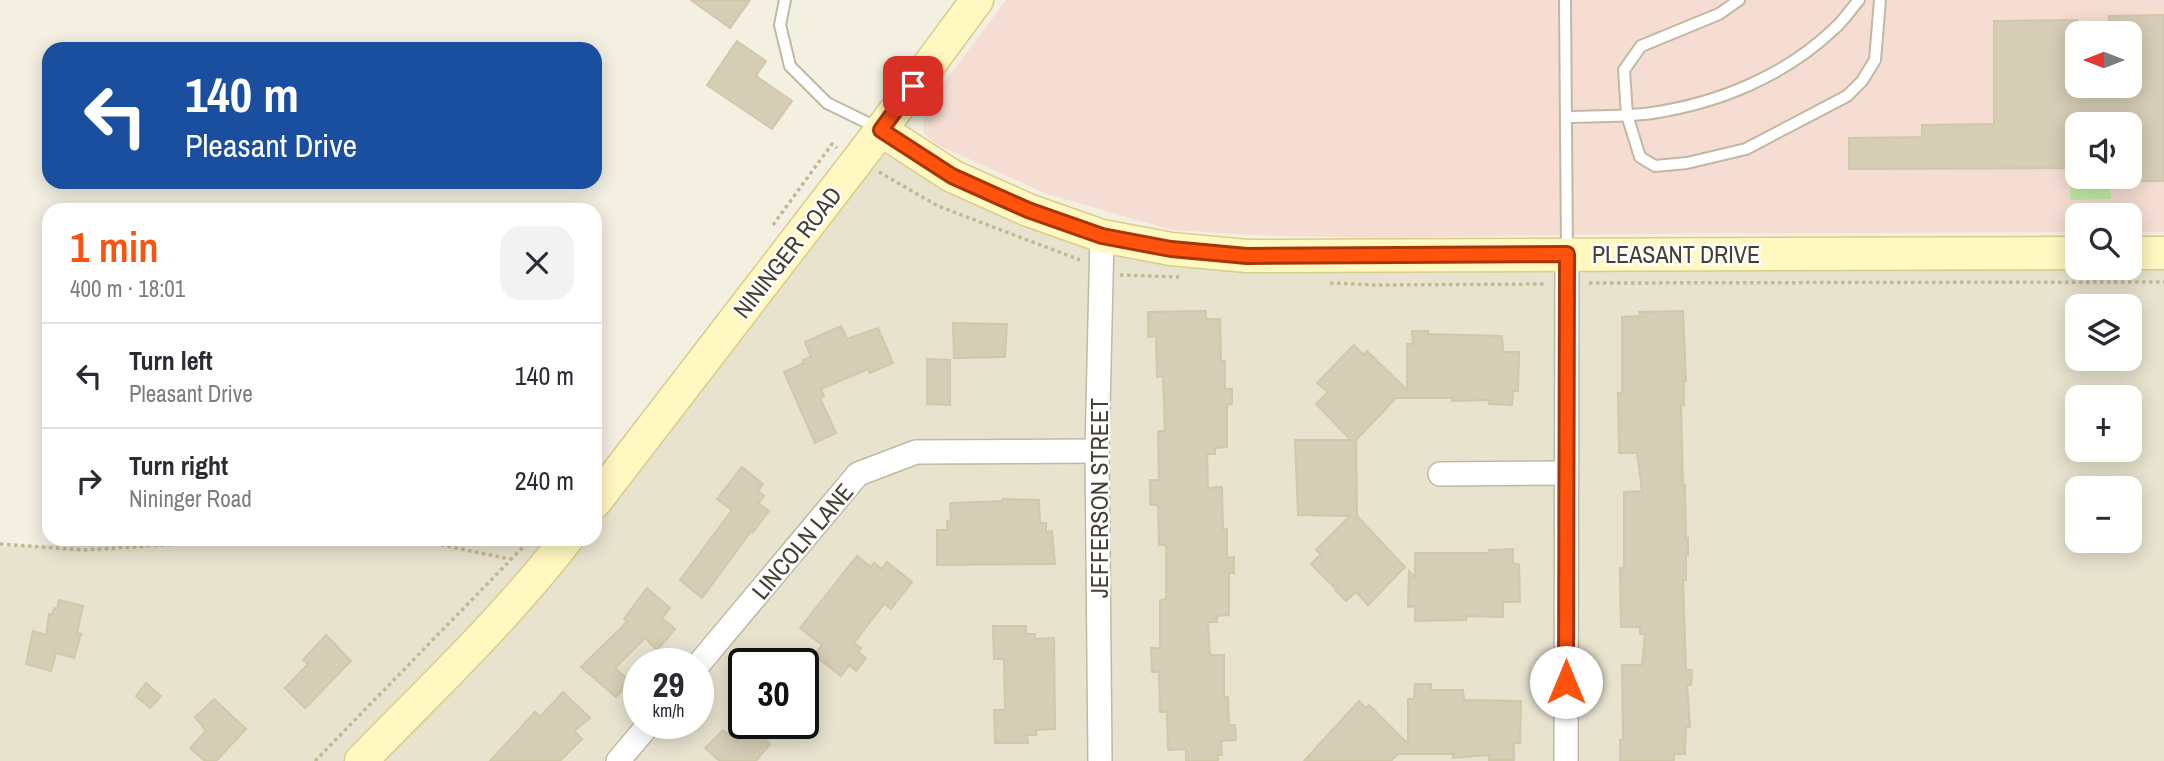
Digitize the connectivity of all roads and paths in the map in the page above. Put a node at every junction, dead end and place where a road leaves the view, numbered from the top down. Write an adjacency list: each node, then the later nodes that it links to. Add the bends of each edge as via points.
1 (785, 0): 9 (lane, via 780,25 790,66 827,103)
2 (977, 0): 9 (street, NININGER ROAD)
3 (1565, 0): 8 (lane)
4 (1739, 0): 7 (lane, via 1718,14 1641,46 1624,70)
5 (1859, 0): 7 (lane, via 1835,28 1789,65 1743,89 1696,104)
6 (1880, 0): 7 (lane, via 1875,60 1862,81 1847,96 1746,149 1656,166 1640,157)
7 (1627, 115): 8 (lane)
8 (1566, 117): 16 (lane)
9 (881, 130): 10 (street, NININGER ROAD); 12 (street, PLEASANT DRIVE, via 952,176)
10 (845, 152): 11 (path); 22 (street, NININGER ROAD)
11 (938, 206)
12 (1102, 236): 16 (street, PLEASANT DRIVE, via 1247,256); 19 (street, JEFFERSON STREET)
13 (2065, 253): 16 (street, PLEASANT DRIVE)
14 (2142, 253): 15 (street)
15 (2164, 253)
16 (1567, 254): 20 (street)
17 (1761, 282): 18 (path)
18 (2164, 282)
19 (1097, 451): 29 (street, LINCOLN LANE, via 916,452 858,474); 34 (street, JEFFERSON STREET)
20 (1565, 473): 21 (street); 35 (street)
21 (1440, 474)
22 (602, 492)
23 (0, 544): 24 (path, via 84,550)
24 (147, 546)
25 (447, 546): 28 (path)
26 (524, 546): 28 (path)
27 (562, 546): 32 (street, via 506,612)
28 (512, 559): 31 (path)
29 (712, 648)
30 (637, 739): 33 (street)
31 (315, 761)
32 (361, 761)
33 (618, 761)
34 (1100, 761)
35 (1566, 761)

